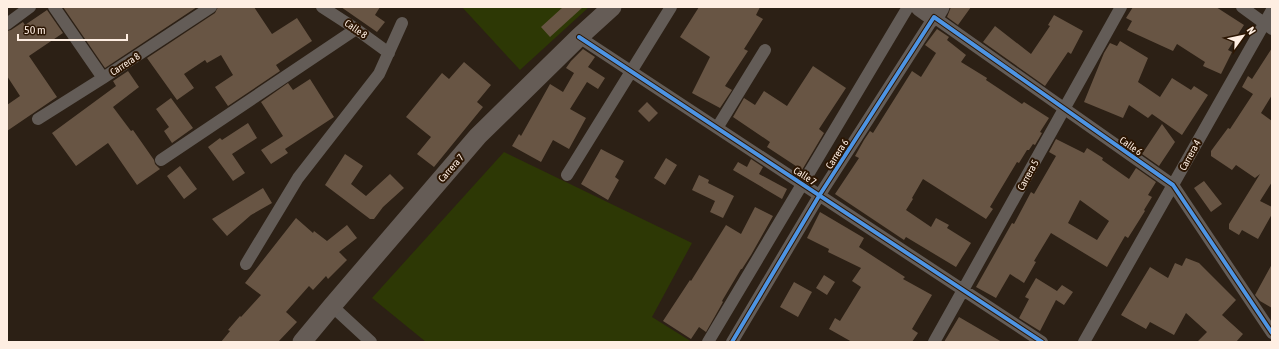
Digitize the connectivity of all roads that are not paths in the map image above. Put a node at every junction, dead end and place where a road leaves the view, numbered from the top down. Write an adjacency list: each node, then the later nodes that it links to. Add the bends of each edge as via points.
1 (30, 7): 13 (street)
2 (54, 7): 20 (street)
3 (211, 7): 20 (street, Carrera 8)
4 (322, 7): 15 (street, Calle 8)
5 (612, 7): 16 (main road, Carrera 7)
6 (670, 7): 19 (street)
7 (908, 7): 26 (street, Carrera 6)
8 (1121, 7): 21 (street, Carrera 5)
9 (1242, 7): 14 (street)
10 (931, 10): 21 (street, Calle 6); 28 (street, Carrera 6)
11 (1272, 10): 14 (street, Carrera 4)
12 (402, 23): 18 (street)
13 (7, 24)
14 (1268, 26): 27 (street, Carrera 4)
15 (356, 29): 18 (street, Calle 8); 24 (street)
16 (579, 37): 19 (street, Calle 7); 31 (main road, Carrera 7, via 478,136)
17 (765, 50): 23 (street)
18 (389, 53): 29 (street, via 379,74 298,178)
19 (631, 71): 23 (street, Calle 7); 25 (street)
20 (103, 78): 22 (street, Carrera 8)
21 (1064, 110): 27 (street, Calle 6); 30 (street, Carrera 5)
22 (38, 119)
23 (717, 128): 26 (street, Calle 7)
24 (161, 160)
25 (567, 175)
26 (803, 185): 28 (street, Calle 7); 32 (street, Carrera 6)
27 (1174, 185): 33 (street, Calle 6); 40 (street, Carrera 4)
28 (819, 196): 30 (street, Calle 7); 34 (street, Carrera 6)
29 (246, 264)
30 (963, 290): 38 (street, Carrera 5); 39 (street, Calle 7)
31 (332, 306): 35 (main road, Carrera 7); 36 (street)
32 (715, 330): 34 (street); 37 (street, Carrera 6)
33 (1272, 332)
34 (733, 341)
35 (302, 342)
36 (371, 342)
37 (708, 342)
38 (934, 342)
39 (1042, 342)
40 (1084, 342)

